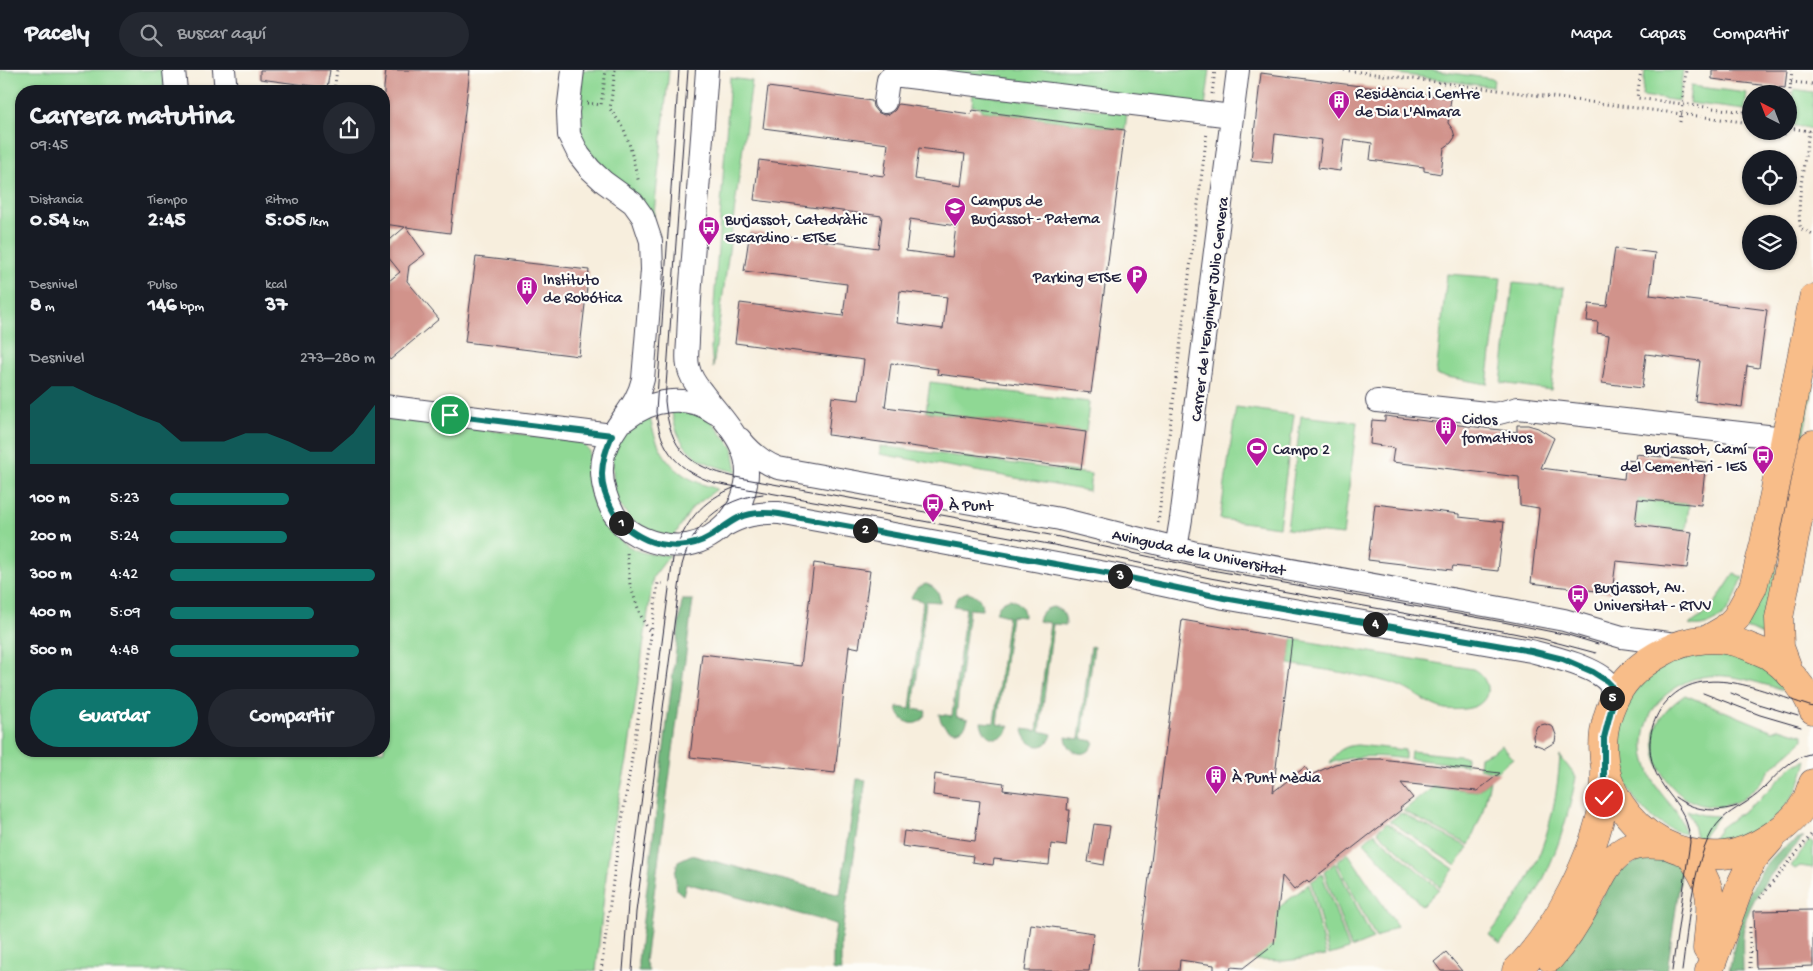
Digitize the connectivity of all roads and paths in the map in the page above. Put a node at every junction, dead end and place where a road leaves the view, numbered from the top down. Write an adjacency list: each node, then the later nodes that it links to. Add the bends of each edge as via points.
1 (174, 70): 16 (street)
2 (224, 70): 17 (street)
3 (336, 70): 18 (path)
4 (573, 70): 36 (street, via 569,135 590,169 634,203 651,241 652,270 643,378 639,393)
5 (606, 70): 20 (path, via 601,105)
6 (615, 70): 30 (path, via 610,109 623,127 629,143)
7 (707, 70): 35 (street, via 687,364 696,385)
8 (1215, 70): 24 (path)
9 (1238, 70): 26 (street, Carrer de l'Enginyer Julio Cervera)
10 (1344, 70): 25 (path)
11 (1640, 70): 22 (path, via 1637,98)
12 (1686, 70): 22 (path)
13 (1792, 70): 14 (path)
14 (1791, 82): 15 (path); 19 (path)
15 (1813, 84)
16 (175, 85)
17 (225, 85)
18 (335, 85)
19 (1791, 85)
20 (579, 102)
21 (885, 102): 24 (street, via 888,80 893,75)
22 (1682, 104): 23 (path); 25 (path)
23 (1742, 112)
24 (1209, 113): 26 (street); 40 (path)
25 (1681, 114): 27 (path); 28 (path)
26 (1232, 116): 40 (street, Carrer de l'Enginyer Julio Cervera, via 1181,519)
27 (1680, 122)
28 (1742, 122)
29 (1798, 129): 31 (path, via 1809,131 1800,222 1802,229)
30 (640, 190)
31 (1813, 235)
32 (1813, 299): 37 (main road)
33 (1377, 401): 37 (street, via 1495,414 1518,408)
34 (390, 407): 36 (street)
35 (728, 425): 36 (street, via 706,407 688,401 669,400 636,411); 39 (street, via 744,449 746,484 736,512); 40 (street, Avinguda de la Universitat, via 754,455 778,468 1060,519)
36 (616, 429): 39 (street, via 603,456 601,478 606,500 617,519 634,534 654,543 677,546 707,538)
37 (1785, 438): 44 (main road, via 1754,587 1736,618)
38 (1813, 444): 46 (main road, via 1779,618 1780,648)
39 (723, 527): 48 (street, via 749,515 779,514 1111,574 1233,600 1531,651 1563,659 1602,677 1611,685)
40 (1166, 546): 45 (street, Avinguda de la Universitat, via 1564,620 1622,637)
41 (664, 584): 43 (path, via 658,583)
42 (640, 614): 43 (path)
43 (651, 635): 56 (path)
44 (1708, 639): 45 (main road); 46 (main road, via 1741,644 1768,655)
45 (1676, 644): 48 (main road, via 1634,673)
46 (1790, 674): 47 (street); 49 (main road, via 1803,689)
47 (1813, 689)
48 (1613, 702): 50 (main road, via 1604,738)
49 (1813, 710)
50 (1605, 764): 53 (main road, via 1611,788 1622,808 1640,829); 57 (main road, via 1604,798 1589,853 1546,937)
51 (1813, 783): 52 (main road)
52 (1799, 823): 53 (main road, via 1747,850 1725,855 1702,855); 54 (path); 60 (main road, via 1754,859 1740,886)
53 (1676, 849): 58 (main road, via 1645,843 1620,853 1609,864 1563,943); 59 (main road, via 1704,876 1708,887)
54 (1758, 900)
55 (1750, 919): 61 (path)
56 (601, 971)
57 (1516, 971)
58 (1539, 971)
59 (1705, 971)
60 (1709, 971)
61 (1750, 971)

